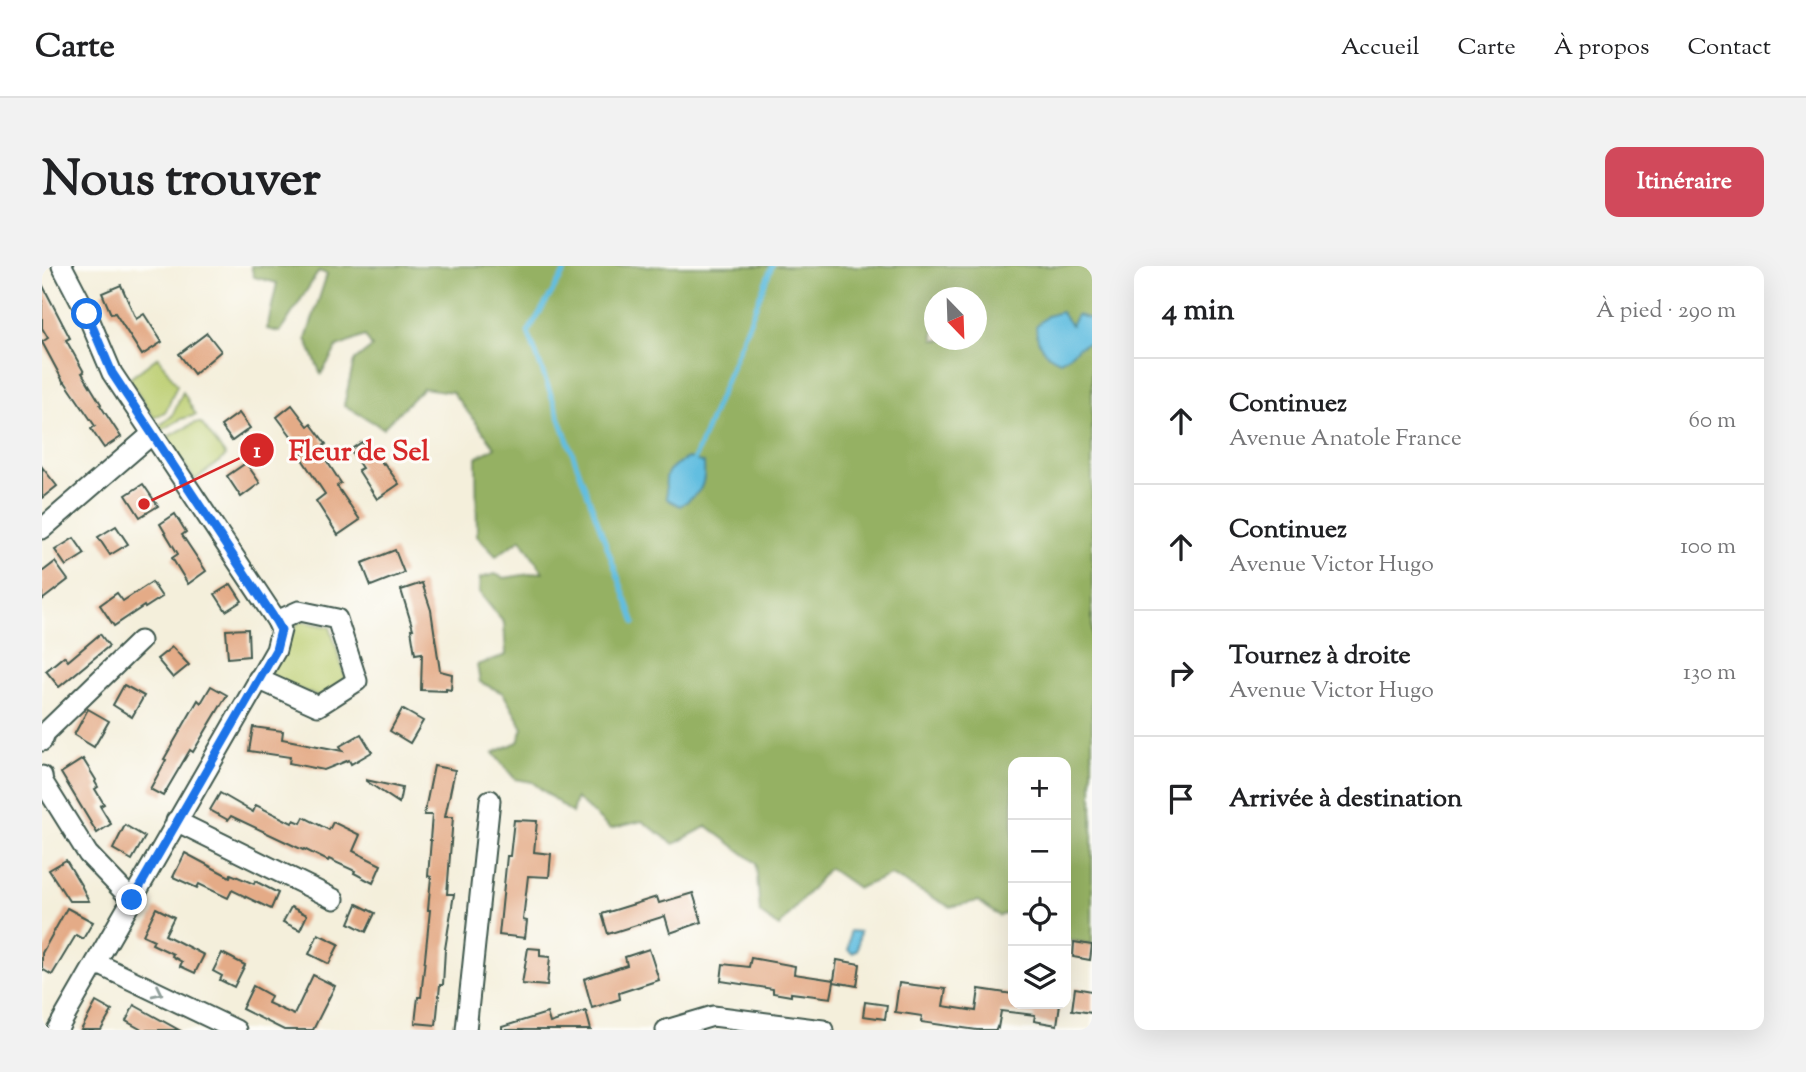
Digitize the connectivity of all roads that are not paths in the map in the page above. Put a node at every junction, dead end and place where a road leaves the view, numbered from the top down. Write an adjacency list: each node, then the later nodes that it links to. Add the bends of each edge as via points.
1 (62, 266): 2 (street, via 112,373)
2 (152, 433): 3 (street); 4 (street)
3 (42, 529)
4 (276, 621): 6 (street, via 281,630 276,650); 6 (street, via 299,611 337,619 357,681 318,706)
5 (141, 641): 7 (street)
6 (258, 679): 10 (street)
7 (42, 741)
8 (42, 776): 12 (street, via 88,854)
9 (490, 800): 17 (street)
10 (176, 821): 11 (street); 12 (street)
11 (334, 899)
12 (132, 900): 13 (street)
13 (96, 963): 15 (street); 16 (street, one-way to 16)
14 (712, 1023): 18 (street); 19 (street)
15 (57, 1030)
16 (236, 1030)
17 (466, 1030)
18 (666, 1030)
19 (823, 1030)

